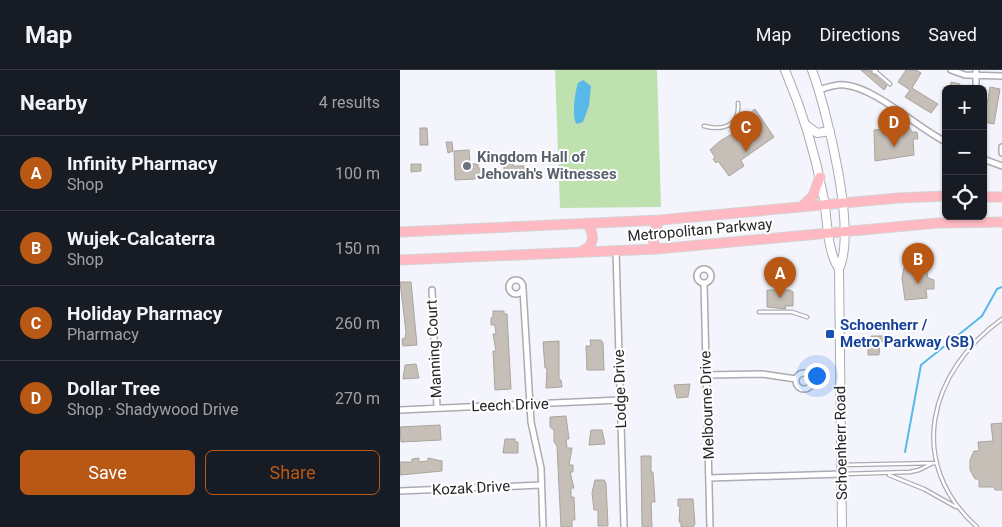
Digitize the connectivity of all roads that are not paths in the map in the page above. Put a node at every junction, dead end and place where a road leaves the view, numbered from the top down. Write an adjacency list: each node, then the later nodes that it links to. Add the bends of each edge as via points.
1 (785, 70): 10 (main road, Schoenherr Road)
2 (812, 70): 8 (main road, Schoenherr Road)
3 (875, 70): 7 (lane)
4 (951, 70): 5 (street, via 965,75)
5 (976, 73): 6 (street)
6 (1002, 76)
7 (890, 84)
8 (819, 90): 12 (main road, Schoenherr Road); 13 (street, via 838,85 867,91)
9 (738, 103): 11 (lane, via 733,123 726,128)
10 (806, 125): 12 (main road, via 817,132); 18 (main road, Schoenherr Road)
11 (704, 126)
12 (830, 131): 22 (main road, Schoenherr Road)
13 (942, 140)
14 (1002, 148): 15 (street)
15 (1002, 153)
16 (987, 160): 17 (street)
17 (1002, 166)
18 (820, 177): 23 (main road, Schoenherr Road); 24 (main road, via 813,196)
19 (942, 196): 22 (main road, Metropolitan Parkway)
20 (987, 197): 21 (main road)
21 (1002, 197)
22 (842, 204): 23 (main road, Metropolitan Parkway); 29 (main road, Schoenherr Road)
23 (825, 205): 24 (main road, Metropolitan Parkway); 30 (main road, Schoenherr Road)
24 (801, 207): 25 (main road, Metropolitan Parkway)
25 (660, 220): 27 (main road, Metropolitan Parkway); 31 (main road, via 652,235)
26 (1002, 222): 29 (main road, Metropolitan Parkway, via 938,223)
27 (587, 223): 28 (main road, Metropolitan Parkway); 33 (main road, via 593,242)
28 (400, 232)
29 (844, 232): 30 (main road, Metropolitan Parkway); 35 (main road, Schoenherr Road, via 843,259)
30 (830, 233): 31 (main road, Metropolitan Parkway); 35 (main road, Schoenherr Road, via 832,260)
31 (657, 249): 32 (main road, Metropolitan Parkway)
32 (616, 251): 33 (main road, Metropolitan Parkway); 46 (street, Lodge Drive)
33 (579, 252): 34 (main road, Metropolitan Parkway)
34 (400, 260)
35 (839, 269): 52 (main road, Schoenherr Road)
36 (704, 284): 44 (street, Melbourne Drive)
37 (522, 289): 39 (street); 39 (street, via 520,281 513,280 509,287); 40 (street)
38 (432, 290): 48 (street, Manning Court)
39 (515, 294): 40 (street)
40 (522, 299): 47 (street)
41 (759, 312): 42 (lane, via 792,312)
42 (807, 317)
43 (1002, 319): 50 (lane, via 958,362 940,396 933,430)
44 (706, 376): 45 (street, via 767,374); 55 (street, Melbourne Drive)
45 (796, 379)
46 (620, 400): 47 (street, Leech Drive); 60 (street, Lodge Drive)
47 (530, 404): 48 (street, Leech Drive); 56 (street)
48 (437, 408): 49 (street, Leech Drive)
49 (400, 410)
50 (936, 463): 51 (lane); 58 (lane)
51 (931, 464): 52 (lane); 54 (lane, via 919,470)
52 (842, 465): 53 (main road, Schoenherr Road)
53 (842, 474): 54 (lane); 55 (street); 62 (main road, Schoenherr Road)
54 (888, 474): 58 (lane)
55 (709, 478): 61 (street, Melbourne Drive)
56 (542, 485): 57 (street, Kozak Drive); 59 (street)
57 (400, 492)
58 (958, 508): 63 (lane)
59 (543, 527)
60 (624, 527)
61 (710, 527)
62 (842, 527)
63 (977, 527)

